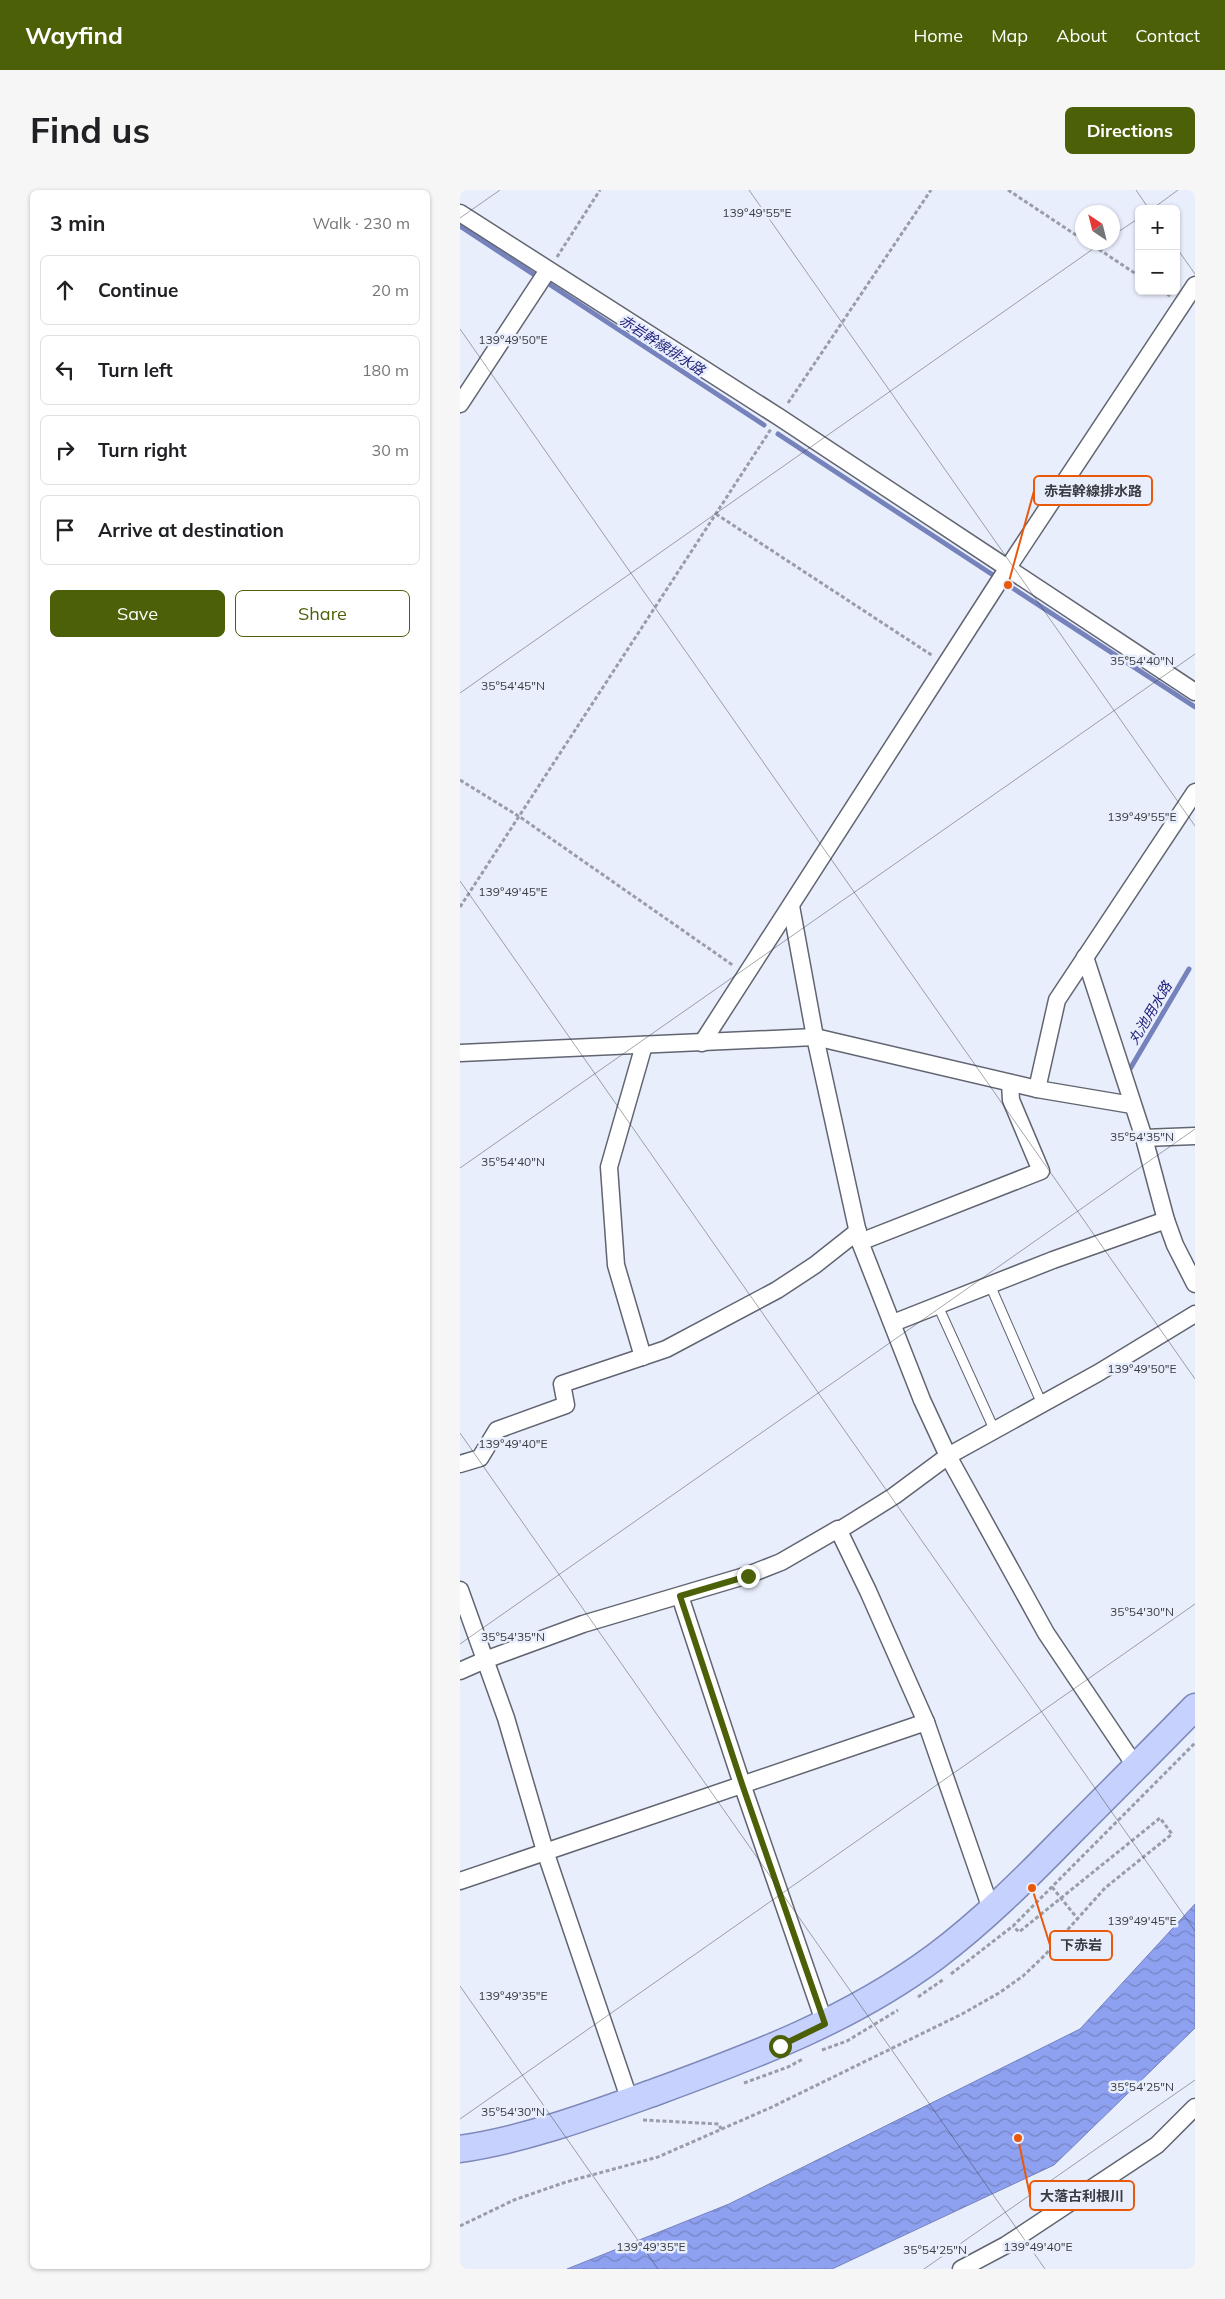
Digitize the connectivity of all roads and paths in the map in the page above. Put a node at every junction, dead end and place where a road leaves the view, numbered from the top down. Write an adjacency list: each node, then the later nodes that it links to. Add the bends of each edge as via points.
1 (600, 190): 7 (path)
2 (931, 190): 11 (path)
3 (1008, 190): 5 (path)
4 (460, 213): 7 (street)
5 (1075, 234)
6 (1100, 250): 8 (path)
7 (548, 270): 10 (street); 11 (street)
8 (1135, 273)
9 (1195, 284): 13 (street)
10 (460, 404)
11 (779, 417): 12 (path); 13 (street)
12 (716, 514): 14 (path); 18 (path)
13 (1007, 569): 14 (street); 15 (street)
14 (946, 664): 19 (street)
15 (1195, 692)
16 (460, 780): 18 (path)
17 (1195, 792): 21 (street)
18 (520, 817): 20 (path); 22 (path)
19 (791, 906): 22 (street); 23 (street)
20 (460, 907)
21 (1085, 957): 28 (street, via 1057,1000); 29 (street)
22 (745, 973): 24 (street)
23 (816, 1037): 24 (street); 27 (street); 33 (street)
24 (702, 1043): 25 (street)
25 (644, 1045): 26 (street); 39 (street, via 609,1167 616,1265)
26 (460, 1053)
27 (1010, 1083): 28 (street); 33 (street, via 1011,1100 1041,1171)
28 (1037, 1089): 29 (street)
29 (1132, 1105): 31 (street)
30 (1195, 1136): 31 (street)
31 (1144, 1138): 32 (street)
32 (1166, 1220): 34 (street, via 1175,1246); 35 (street)
33 (859, 1237): 38 (street); 39 (street, via 777,1290 666,1349)
34 (1195, 1284)
35 (990, 1285): 36 (street); 40 (lane)
36 (938, 1306): 38 (street); 41 (lane)
37 (1195, 1314): 40 (street, via 1156,1340)
38 (893, 1323): 42 (street, via 922,1400)
39 (643, 1357): 43 (street, via 562,1384 566,1404 497,1430 480,1458)
40 (1042, 1404): 41 (street)
41 (994, 1429): 42 (street)
42 (948, 1456): 44 (street, via 894,1496); 51 (street, via 1046,1633)
43 (460, 1464)
44 (838, 1531): 46 (street, via 782,1562 748,1576); 50 (street)
45 (460, 1590): 47 (street)
46 (680, 1596): 47 (street, via 583,1624); 52 (street)
47 (485, 1660): 48 (street); 53 (street, via 506,1718)
48 (460, 1671)
49 (1195, 1707): 51 (main road)
50 (926, 1722): 52 (street); 57 (street)
51 (1136, 1767): 57 (main road)
52 (742, 1784): 53 (street); 60 (street)
53 (545, 1851): 54 (street); 62 (street)
54 (460, 1881)
55 (1052, 1887): 56 (path)
56 (1061, 1898): 58 (path); 58 (path, via 1160,1818 1172,1834 1105,1888); 59 (path, via 1019,1932)
57 (991, 1909): 60 (main road, via 934,1958)
58 (1077, 1918): 63 (path, via 1045,1955 999,1993 893,2048)
59 (1013, 1926)
60 (825, 2024): 62 (main road)
61 (1195, 2107): 66 (street, via 1156,2145 1006,2244)
62 (636, 2110): 63 (path, via 719,2124); 64 (main road)
63 (721, 2129): 65 (path, via 635,2165 566,2182 514,2200)
64 (460, 2149)
65 (460, 2226)
66 (961, 2269)

